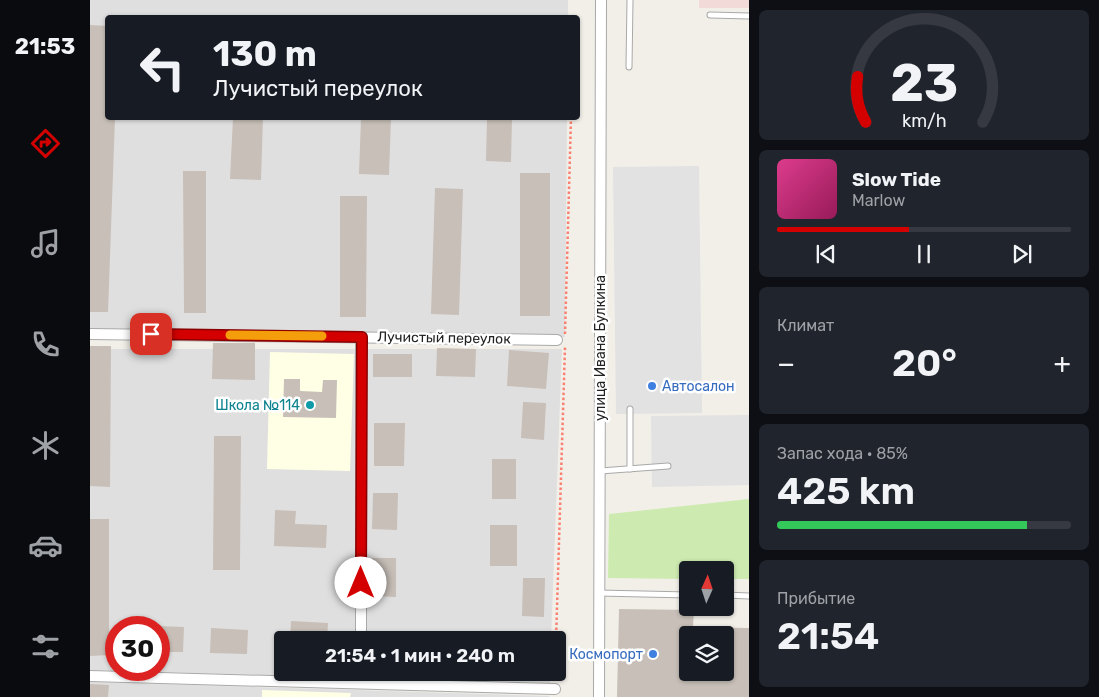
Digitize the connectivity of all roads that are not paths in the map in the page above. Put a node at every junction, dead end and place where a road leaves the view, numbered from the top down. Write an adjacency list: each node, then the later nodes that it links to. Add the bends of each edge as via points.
1 (600, 0): 12 (street, улица Ивана Булкина)
2 (630, 0): 5 (lane)
3 (710, 15): 4 (lane)
4 (749, 16)
5 (629, 67)
6 (90, 334): 7 (street, Лучистый переулок)
7 (362, 337): 8 (street, Лучистый переулок); 17 (street)
8 (557, 340)
9 (630, 409): 11 (lane)
10 (668, 466): 11 (lane)
11 (630, 469): 12 (lane)
12 (600, 471): 13 (street, улица Ивана Булкина)
13 (599, 593): 14 (lane); 22 (street, улица Ивана Булкина)
14 (679, 595)
15 (734, 596): 16 (lane)
16 (749, 596)
17 (361, 631)
18 (90, 676): 19 (street)
19 (274, 677)
20 (426, 681): 21 (street)
21 (555, 689)
22 (599, 697)

